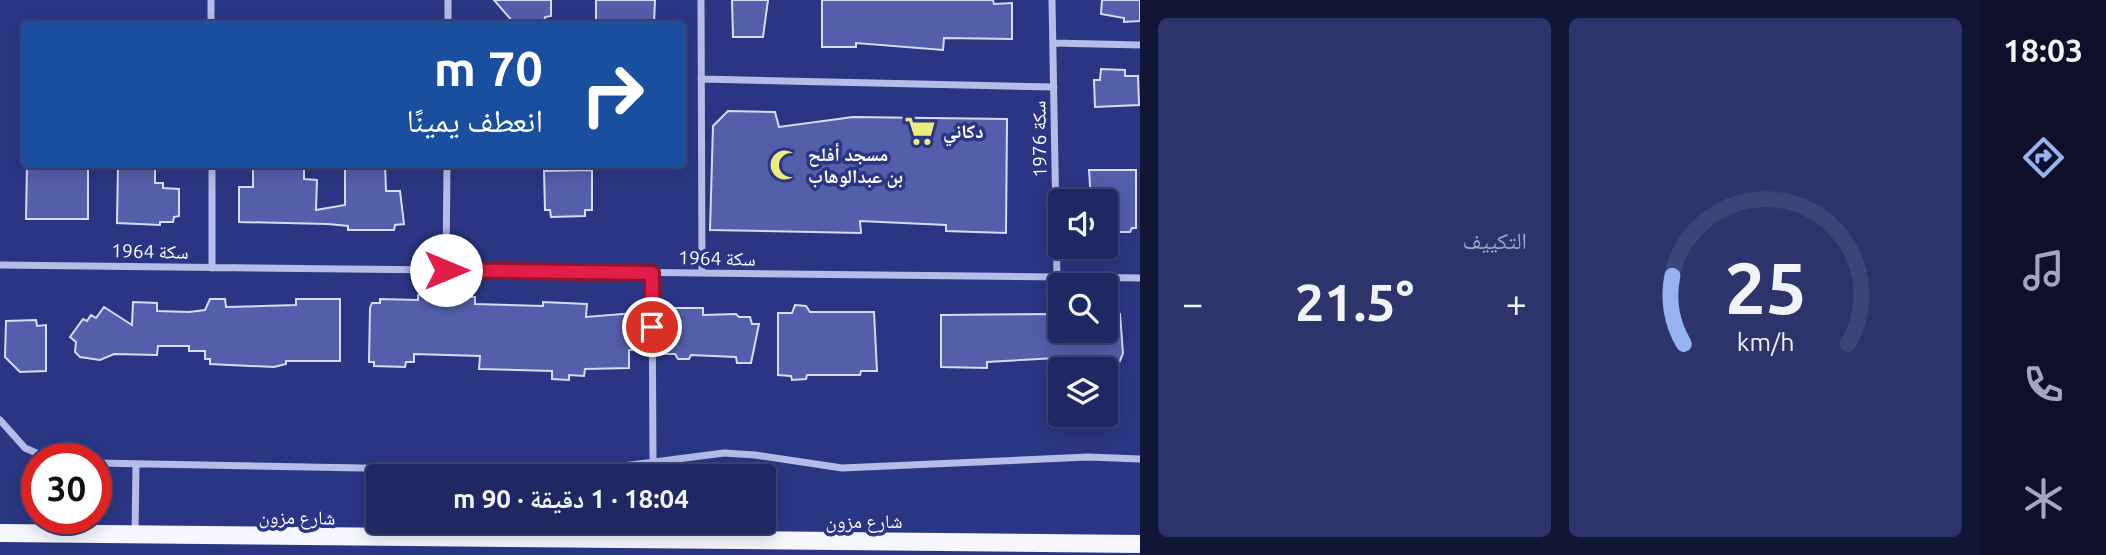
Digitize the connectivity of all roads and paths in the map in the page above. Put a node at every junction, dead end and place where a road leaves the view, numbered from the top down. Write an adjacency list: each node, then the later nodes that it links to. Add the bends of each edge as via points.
1 (211, 0): 5 (street)
2 (448, 0): 6 (street)
3 (701, 0): 9 (street)
4 (1052, 0): 7 (street, سكة 1976)
5 (211, 21)
6 (448, 21)
7 (1053, 43): 8 (street); 10 (street, سكة 1976)
8 (1140, 45)
9 (701, 79): 10 (street); 17 (street)
10 (1054, 87): 18 (street, سكة 1976)
11 (212, 168): 14 (street)
12 (447, 168): 15 (street)
13 (0, 265): 14 (street, سكة 1964)
14 (212, 268): 15 (street, سكة 1964)
15 (446, 270): 16 (street, سكة 1964)
16 (652, 273): 17 (street, سكة 1964); 25 (street)
17 (702, 273): 19 (street, سكة 1964)
18 (1057, 273)
19 (1048, 277)
20 (1118, 278): 21 (street, سكة 1964)
21 (1140, 278)
22 (0, 420): 23 (street)
23 (21, 444)
24 (1140, 459): 25 (street, via 1088,457 842,468 740,453)
25 (653, 462): 27 (street, via 576,472)
26 (112, 464): 27 (street)
27 (136, 466): 29 (street)
28 (0, 533): 29 (main road, شارع مزون)
29 (135, 535): 30 (main road, شارع مزون)
30 (1140, 544)

